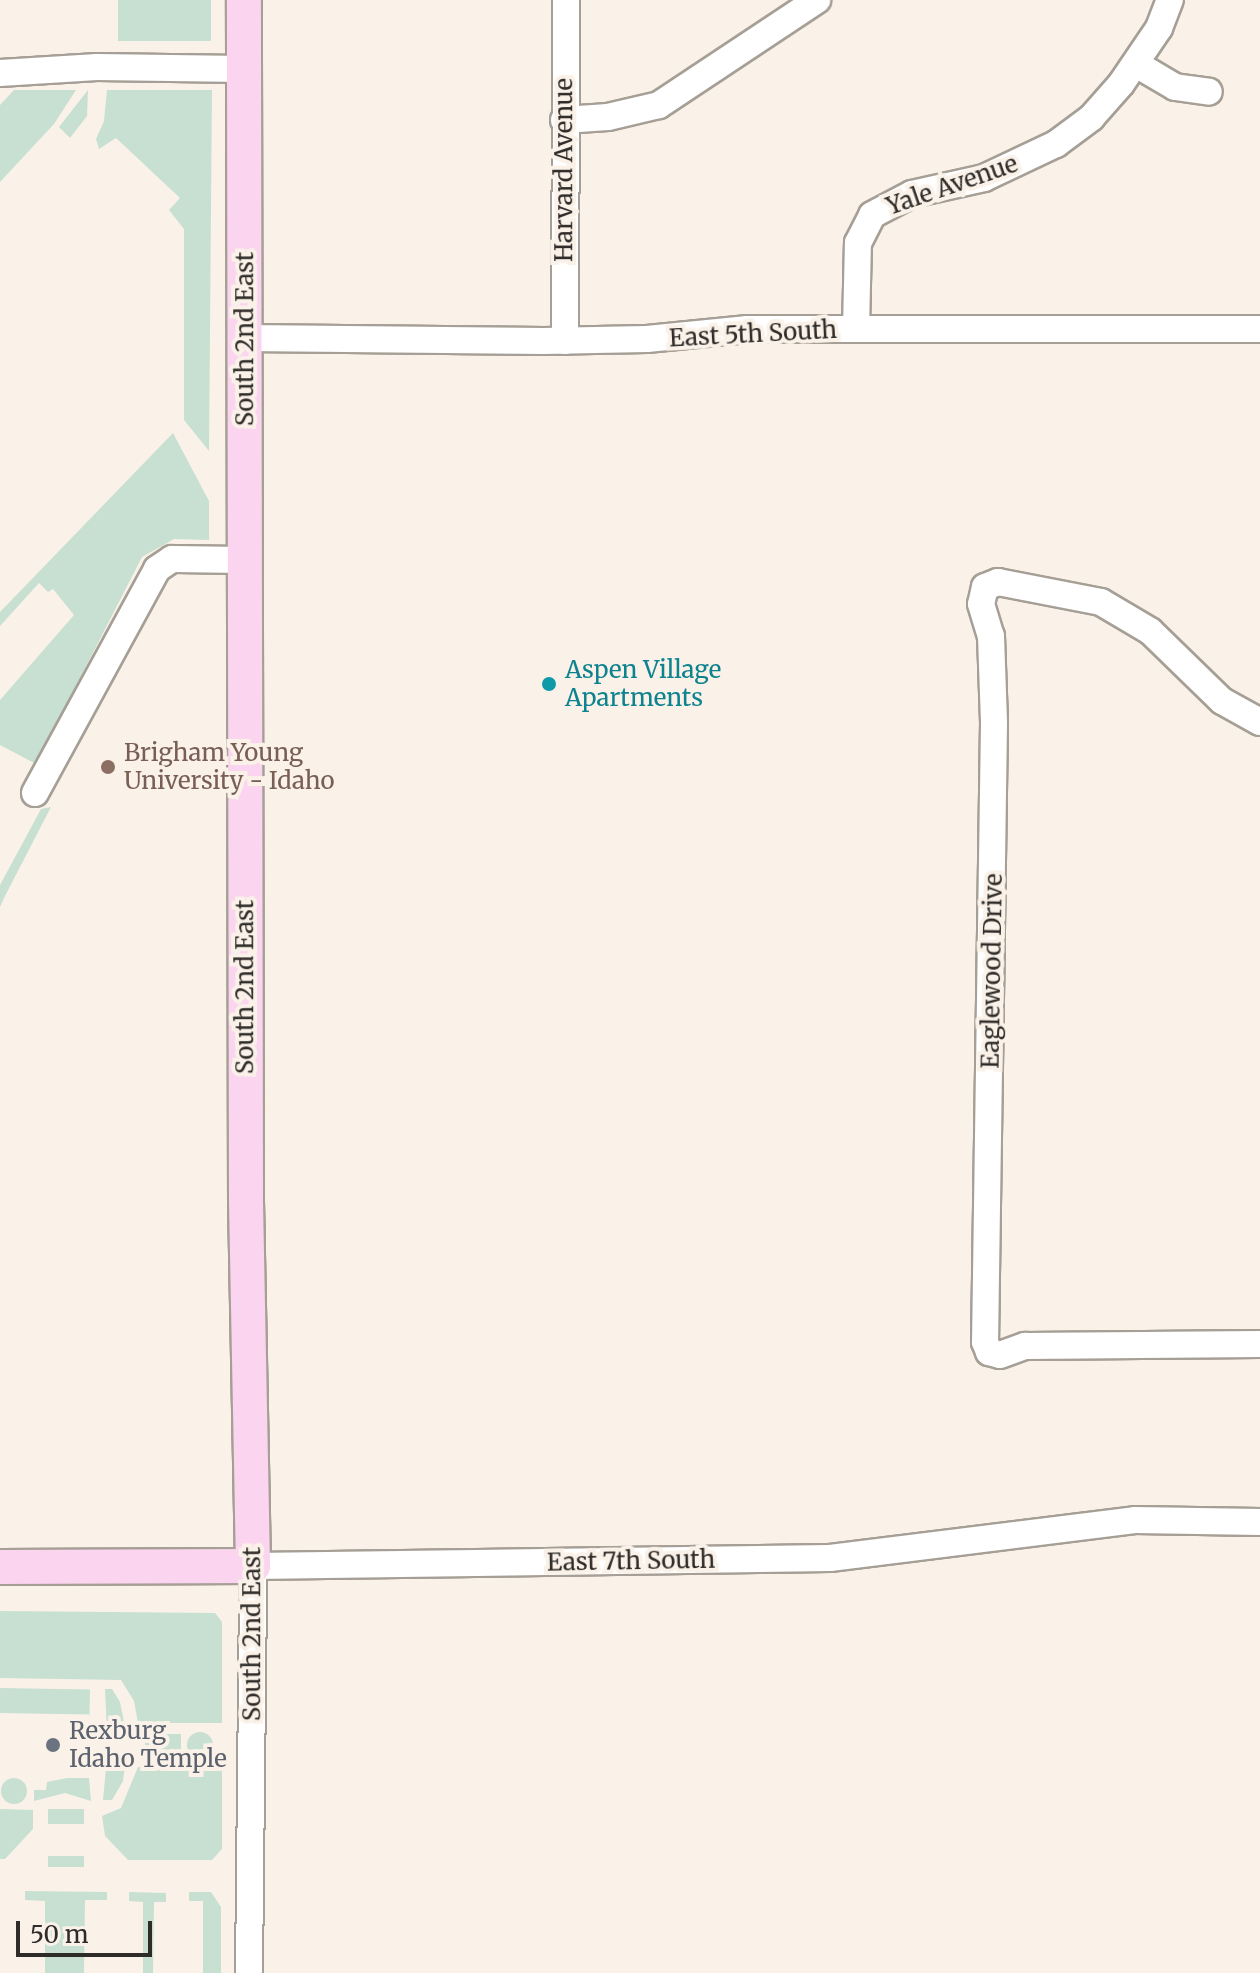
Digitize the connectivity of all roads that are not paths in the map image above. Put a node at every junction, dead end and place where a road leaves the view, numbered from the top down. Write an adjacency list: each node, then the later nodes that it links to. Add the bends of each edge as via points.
1 (244, 0): 6 (main road, South 2nd East)
2 (566, 0): 9 (street, Harvard Avenue)
3 (817, 0): 9 (street, via 659,105)
4 (1170, 0): 5 (street, Yale Avenue)
5 (1136, 64): 8 (street, via 1175,87); 10 (street, Yale Avenue, via 1091,118 1056,144 984,178 912,194 872,215 858,243)
6 (244, 69): 7 (street, via 97,67); 12 (main road, South 2nd East)
7 (0, 73)
8 (1209, 92)
9 (564, 120): 13 (street, Harvard Avenue)
10 (856, 329): 11 (street, East 5th South); 13 (street, East 5th South, via 747,329)
11 (1260, 329)
12 (246, 338): 13 (street, East 5th South); 14 (main road, South 2nd East)
13 (565, 341)
14 (244, 560): 16 (street, via 172,559 157,569); 19 (main road, South 2nd East)
15 (1260, 722): 17 (street, Eaglewood Drive, via 1222,701 1150,631 1101,602 998,582 986,586 981,604 991,636 994,723 985,1342 995,1354 1025,1346)
16 (35, 793)
17 (1260, 1344)
18 (1260, 1522): 19 (street, East 7th South, via 1135,1520 830,1558)
19 (253, 1566): 20 (main road, East 7th South); 21 (street, South 2nd East)
20 (0, 1567)
21 (249, 1973)

